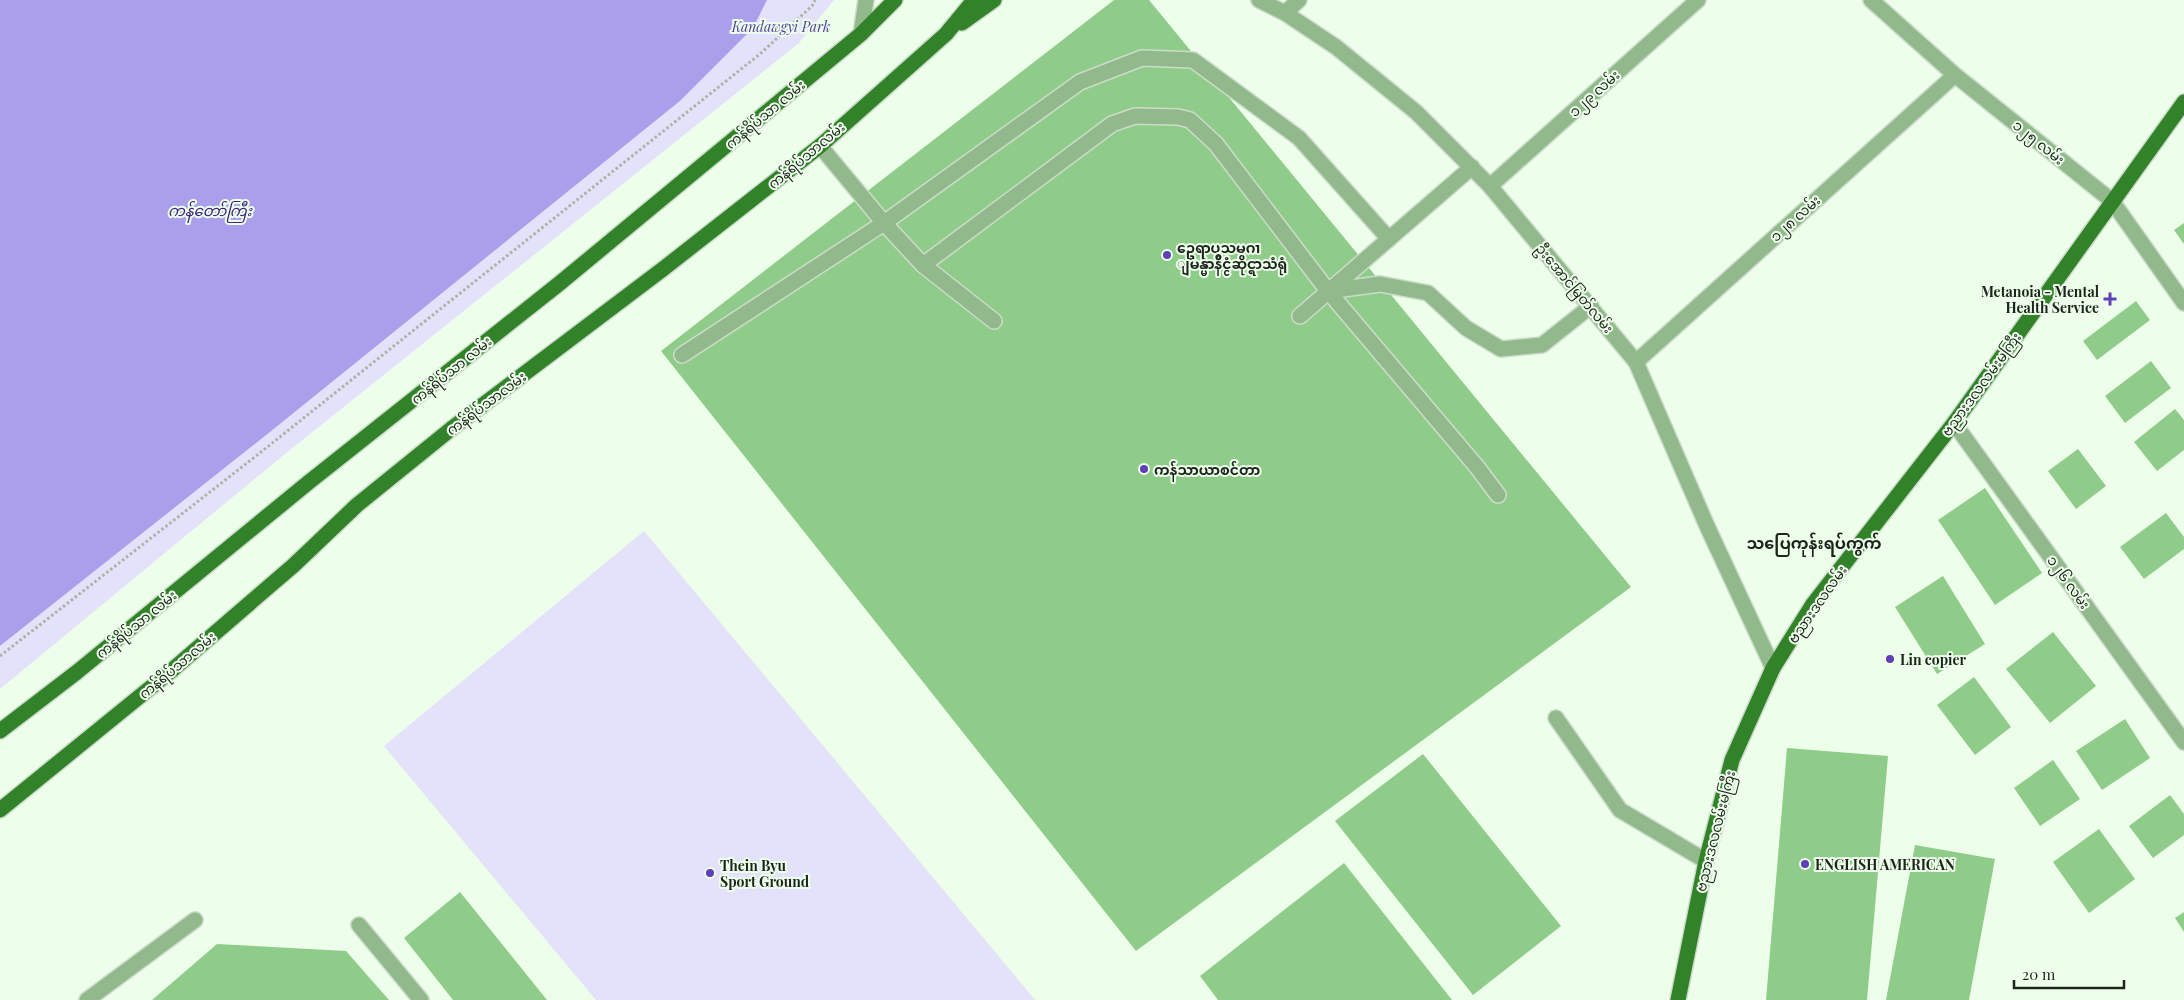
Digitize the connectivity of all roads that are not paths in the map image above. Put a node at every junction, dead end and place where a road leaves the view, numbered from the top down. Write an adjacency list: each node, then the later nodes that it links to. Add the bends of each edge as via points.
1 (866, 0): 10 (street)
2 (895, 0): 10 (main road, ကန်ရိပ်သာ လမ်း)
3 (974, 0): 11 (main road, ကန်ရိပ်သာလမ်း)
4 (994, 0): 11 (main road)
5 (1259, 0): 9 (street, ဦးအောင်မြတ်လမ်း)
6 (1299, 0): 9 (street)
7 (1698, 0): 16 (street, ၁၂၉ လမ်း)
8 (1871, 0): 12 (street, ၁၂၅ လမ်း)
9 (1285, 13): 15 (street, ဦးအောင်မြတ်လမ်း, via 1336,47 1416,112)
10 (861, 34): 33 (main road, ကန်ရိပ်သာ လမ်း, via 560,283)
11 (946, 34): 14 (main road, ကန်ရိပ်သာလမ်း)
12 (1955, 75): 17 (street, ၁၂၅ လမ်း); 27 (street, ၁၂၈ လမ်း)
13 (2184, 102): 17 (main road, ဗညားဒလလမ်းမကြီး)
14 (820, 146): 18 (street); 35 (main road, ကန်ရိပ်သာလမ်း, via 459,423 358,505 170,671)
15 (1472, 167): 16 (street, ဦးအောင်မြတ်လမ်း); 19 (street)
16 (1490, 186): 23 (street, ဦးအောင်မြတ်လမ်း)
17 (2112, 201): 22 (street, ၁၂၅ လမ်း); 28 (main road, ဗညားဒလလမ်းမကြီး)
18 (884, 223): 19 (street, via 1080,82 1142,58 1151,58 1193,60 1299,138); 20 (street); 26 (street)
19 (1389, 239): 21 (street)
20 (923, 265): 21 (street, via 1112,124 1135,116 1178,117 1190,120 1216,144); 25 (street)
21 (1328, 291): 23 (street, via 1380,284 1428,293 1466,328 1501,349 1542,345); 24 (street); 29 (street, via 1478,467)
22 (2184, 303)
23 (1591, 306): 27 (street, ဦးအောင်မြတ်လမ်း)
24 (1300, 316)
25 (994, 321)
26 (682, 355)
27 (1636, 362): 31 (street, ဦးအောင်မြတ်လမ်း)
28 (1954, 423): 30 (main road, ဗညားဒလလမ်းမကြီး); 34 (street, ၁၂၆ လမ်း)
29 (1498, 495)
30 (1881, 517): 31 (main road, ဗညားဒလလမ်း, via 1813,604)
31 (1773, 668): 36 (main road, ဗညားဒလလမ်းမကြီး, via 1732,760)
32 (1556, 718): 36 (street, via 1620,810)
33 (0, 731)
34 (2184, 742)
35 (0, 810)
36 (1706, 861): 41 (main road, ဗညားဒလလမ်းမကြီး)
37 (195, 920): 39 (street)
38 (359, 925): 40 (street)
39 (87, 1000)
40 (421, 1000)
41 (1678, 1000)

